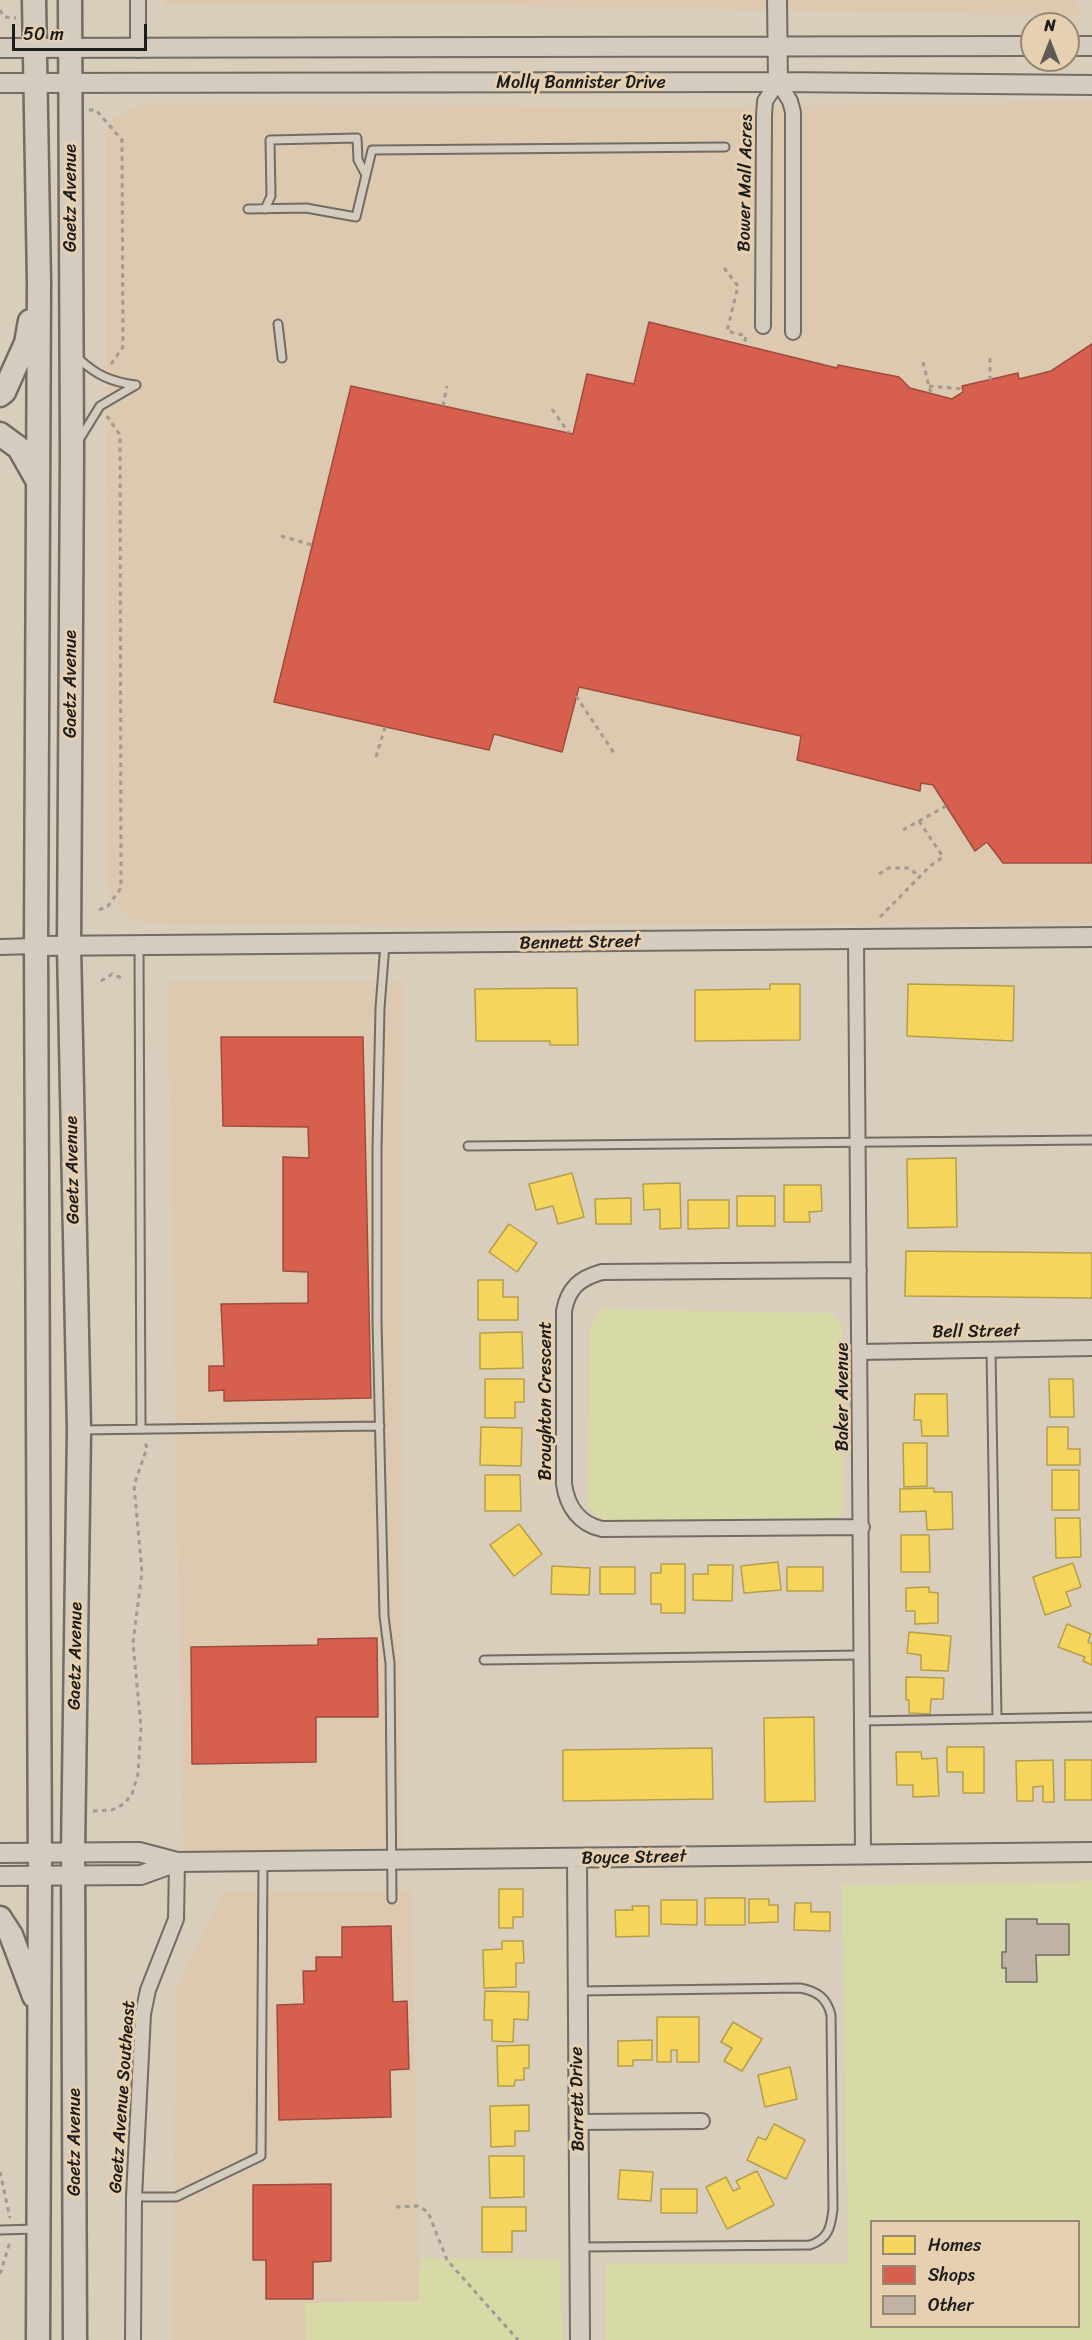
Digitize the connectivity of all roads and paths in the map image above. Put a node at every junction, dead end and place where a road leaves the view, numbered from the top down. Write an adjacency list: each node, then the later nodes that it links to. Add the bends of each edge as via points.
1 (70, 0): 11 (main road, Gaetz Avenue)
2 (138, 0): 12 (street)
3 (777, 0): 8 (street)
4 (27, 7): 6 (path, via 12,20); 10 (main road, Gaetz Avenue)
5 (0, 10): 6 (path)
6 (1, 14)
7 (1020, 46): 8 (street, Molly Bannister Drive)
8 (778, 47): 12 (street, Molly Bannister Drive); 13 (street)
9 (0, 48): 10 (street, Molly Bannister Drive)
10 (34, 48): 11 (street, Molly Bannister Drive); 15 (main road, Gaetz Avenue)
11 (70, 49): 12 (street, Molly Bannister Drive); 16 (main road, Gaetz Avenue)
12 (138, 50)
13 (778, 82): 16 (street, Molly Bannister Drive); 17 (street, Molly Bannister Drive); 26 (street, Bower Mall Acres, via 765,101 764,116); 27 (street, via 793,112)
14 (0, 83): 15 (street, Molly Bannister Drive)
15 (35, 83): 16 (street, Molly Bannister Drive); 24 (main road, Gaetz Avenue)
16 (70, 83): 29 (main road, Gaetz Avenue)
17 (1092, 86)
18 (96, 110): 33 (path, via 122,140 123,347 109,368)
19 (724, 147): 20 (lane, via 372,150)
20 (366, 175): 22 (lane, via 356,217 306,208); 22 (lane, via 358,160 357,138 270,140 271,196)
21 (248, 209): 22 (lane)
22 (265, 209)
23 (724, 268): 28 (path, via 738,286 727,331 746,336)
24 (39, 282): 39 (main road, via 26,343); 46 (main road, Gaetz Avenue)
25 (278, 324): 30 (lane)
26 (763, 326)
27 (793, 332)
28 (744, 345)
29 (72, 352): 33 (lane); 45 (main road, Gaetz Avenue)
30 (282, 358)
31 (990, 358): 34 (path)
32 (923, 362): 36 (path)
33 (107, 380): 40 (lane, via 136,385)
34 (990, 380)
35 (447, 386): 41 (path)
36 (928, 386): 37 (path); 38 (path)
37 (963, 389)
38 (931, 394)
39 (0, 395)
40 (100, 406): 45 (lane); 58 (path, via 120,435 121,888 108,906)
41 (443, 406)
42 (552, 409): 43 (path)
43 (569, 433)
44 (0, 434): 46 (main road, via 19,448)
45 (72, 453): 65 (main road, Gaetz Avenue)
46 (38, 481): 64 (main road, Gaetz Avenue)
47 (281, 536): 48 (path)
48 (312, 544)
49 (576, 696): 51 (path)
50 (385, 727): 52 (path)
51 (616, 756)
52 (376, 757)
53 (946, 806): 54 (path)
54 (919, 821): 55 (path); 57 (path, via 943,857)
55 (903, 830)
56 (879, 874): 57 (path, via 889,868 909,868)
57 (919, 876): 59 (path)
58 (99, 910)
59 (880, 917)
60 (1092, 937): 61 (street, Bennett Street)
61 (856, 940): 62 (street, Bennett Street); 70 (street, Baker Avenue)
62 (385, 944): 66 (street, Bennett Street); 76 (lane, via 378,1148)
63 (0, 946): 64 (street)
64 (36, 946): 65 (street, Bennett Street); 86 (main road, Gaetz Avenue)
65 (69, 946): 66 (street, Bennett Street); 77 (main road, Gaetz Avenue)
66 (139, 946): 78 (lane)
67 (124, 979): 68 (path, via 112,974)
68 (101, 981)
69 (1092, 1140): 70 (lane)
70 (858, 1142): 71 (lane); 72 (street, Baker Avenue)
71 (468, 1146)
72 (860, 1270): 75 (street, Baker Avenue); 79 (street, Broughton Crescent, via 602,1272 582,1279 567,1297 564,1311 564,1484 569,1503 579,1518 602,1529)
73 (1092, 1348): 74 (street, Bell Street)
74 (991, 1350): 75 (street, Bell Street); 83 (lane)
75 (860, 1352): 79 (street, Baker Avenue)
76 (380, 1426): 78 (lane); 92 (lane)
77 (79, 1430): 78 (lane); 87 (main road, Gaetz Avenue)
78 (141, 1430): 85 (path, via 147,1448 137,1473 134,1496 142,1572 133,1643 141,1727 138,1774 132,1794 124,1804 111,1810)
79 (862, 1527): 80 (street, Baker Avenue)
80 (863, 1655): 81 (lane); 84 (street, Baker Avenue)
81 (484, 1660)
82 (1092, 1717): 83 (lane)
83 (997, 1718): 84 (lane)
84 (863, 1721): 90 (street, Baker Avenue)
85 (91, 1811)
86 (40, 1852): 87 (street, Boyce Street); 89 (street, Boyce Street); 97 (main road, Gaetz Avenue)
87 (73, 1852): 94 (street, Boyce Street, via 139,1852); 95 (main road, Gaetz Avenue)
88 (1092, 1852): 90 (street, Boyce Street)
89 (0, 1853)
90 (863, 1855): 91 (street, Boyce Street)
91 (577, 1859): 92 (street, Boyce Street); 100 (street, Barrett Drive)
92 (393, 1860): 93 (street, Boyce Street); 98 (lane)
93 (263, 1861): 94 (street, Boyce Street); 105 (lane, via 261,2156 177,2198)
94 (177, 1862): 95 (street, Boyce Street, via 141,1875); 105 (street, Gaetz Avenue Southeast, via 176,1919 148,1990 143,2014)
95 (74, 1875): 97 (street, Boyce Street); 114 (main road, Gaetz Avenue)
96 (0, 1876): 97 (street, Boyce Street)
97 (40, 1876): 101 (main road, Gaetz Avenue)
98 (392, 1899)
99 (0, 1918): 101 (main road, via 11,1935)
100 (577, 1991): 103 (street, Barrett Drive); 110 (lane, via 800,1989 823,1997 831,2015 833,2187 832,2224 827,2235 810,2245)
101 (39, 2007): 108 (main road, Gaetz Avenue)
102 (702, 2121): 103 (street)
103 (578, 2122): 110 (street, Barrett Drive)
104 (0, 2172): 107 (path)
105 (134, 2197): 115 (street, Gaetz Avenue Southeast)
106 (396, 2207): 116 (path, via 418,2206 428,2212 447,2260)
107 (10, 2209)
108 (38, 2229): 109 (lane); 113 (main road, Gaetz Avenue)
109 (0, 2230)
110 (579, 2247): 117 (street, Barrett Drive)
111 (9, 2248): 112 (path)
112 (0, 2274)
113 (38, 2340)
114 (75, 2340)
115 (133, 2340)
116 (518, 2340)
117 (580, 2340)

